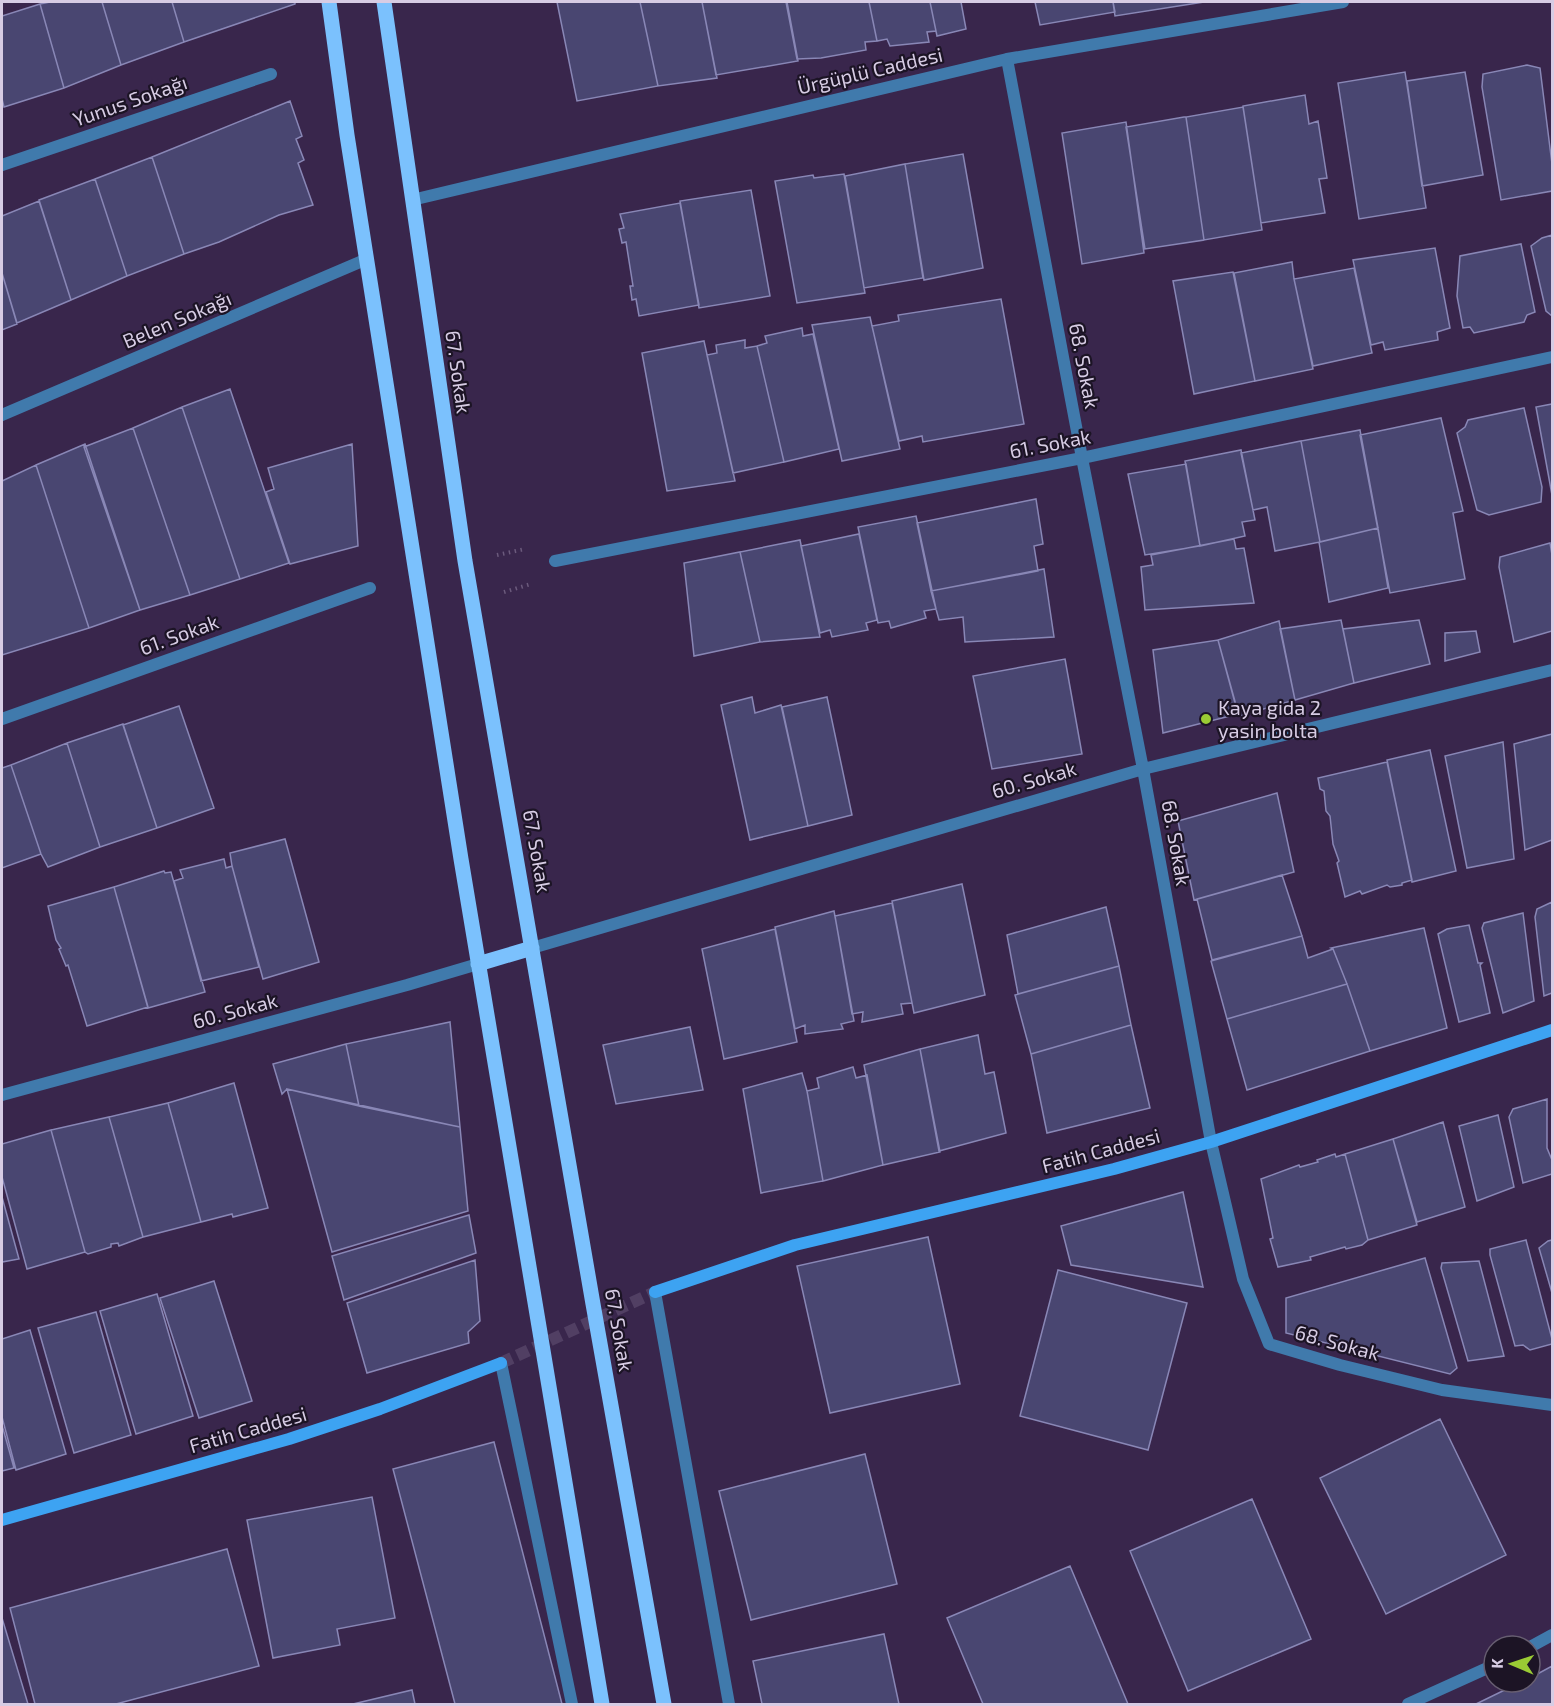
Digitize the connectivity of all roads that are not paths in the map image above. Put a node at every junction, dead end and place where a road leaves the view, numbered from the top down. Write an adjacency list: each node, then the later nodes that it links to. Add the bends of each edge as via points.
1 (329, 2): 8 (main road)
2 (384, 2): 7 (main road, 67. Sokak)
3 (1342, 2): 4 (street, Ürgüplü Caddesi)
4 (1007, 59): 7 (street, Ürgüplü Caddesi); 11 (street, 68. Sokak)
5 (270, 74): 6 (street, Yunus Sokağı)
6 (2, 165)
7 (412, 200): 17 (main road, 67. Sokak, via 465,561)
8 (367, 259): 10 (street, Belen Sokağı); 18 (main road)
9 (1552, 357): 11 (street, 61. Sokak)
10 (2, 416)
11 (1082, 458): 12 (street, 61. Sokak); 16 (street, 68. Sokak)
12 (555, 561)
13 (370, 588): 15 (street, 61. Sokak)
14 (1552, 670): 16 (street, 60. Sokak)
15 (2, 719)
16 (1143, 769): 17 (street, 60. Sokak); 21 (street, 68. Sokak)
17 (532, 948): 18 (main road); 27 (main road, 67. Sokak)
18 (478, 964): 20 (street, 60. Sokak); 26 (main road)
19 (1552, 1030): 21 (street, Fatih Caddesi)
20 (2, 1095)
21 (1211, 1142): 22 (street, 68. Sokak, via 1243,1279 1269,1344 1442,1390); 28 (street, Fatih Caddesi, via 795,1245 655,1292)
22 (1552, 1405)
23 (2, 1520): 25 (street, Fatih Caddesi, via 289,1439 501,1363)
24 (1482, 1670): 29 (street)
25 (572, 1704)
26 (602, 1704)
27 (664, 1704)
28 (729, 1704)
29 (1408, 1704)

